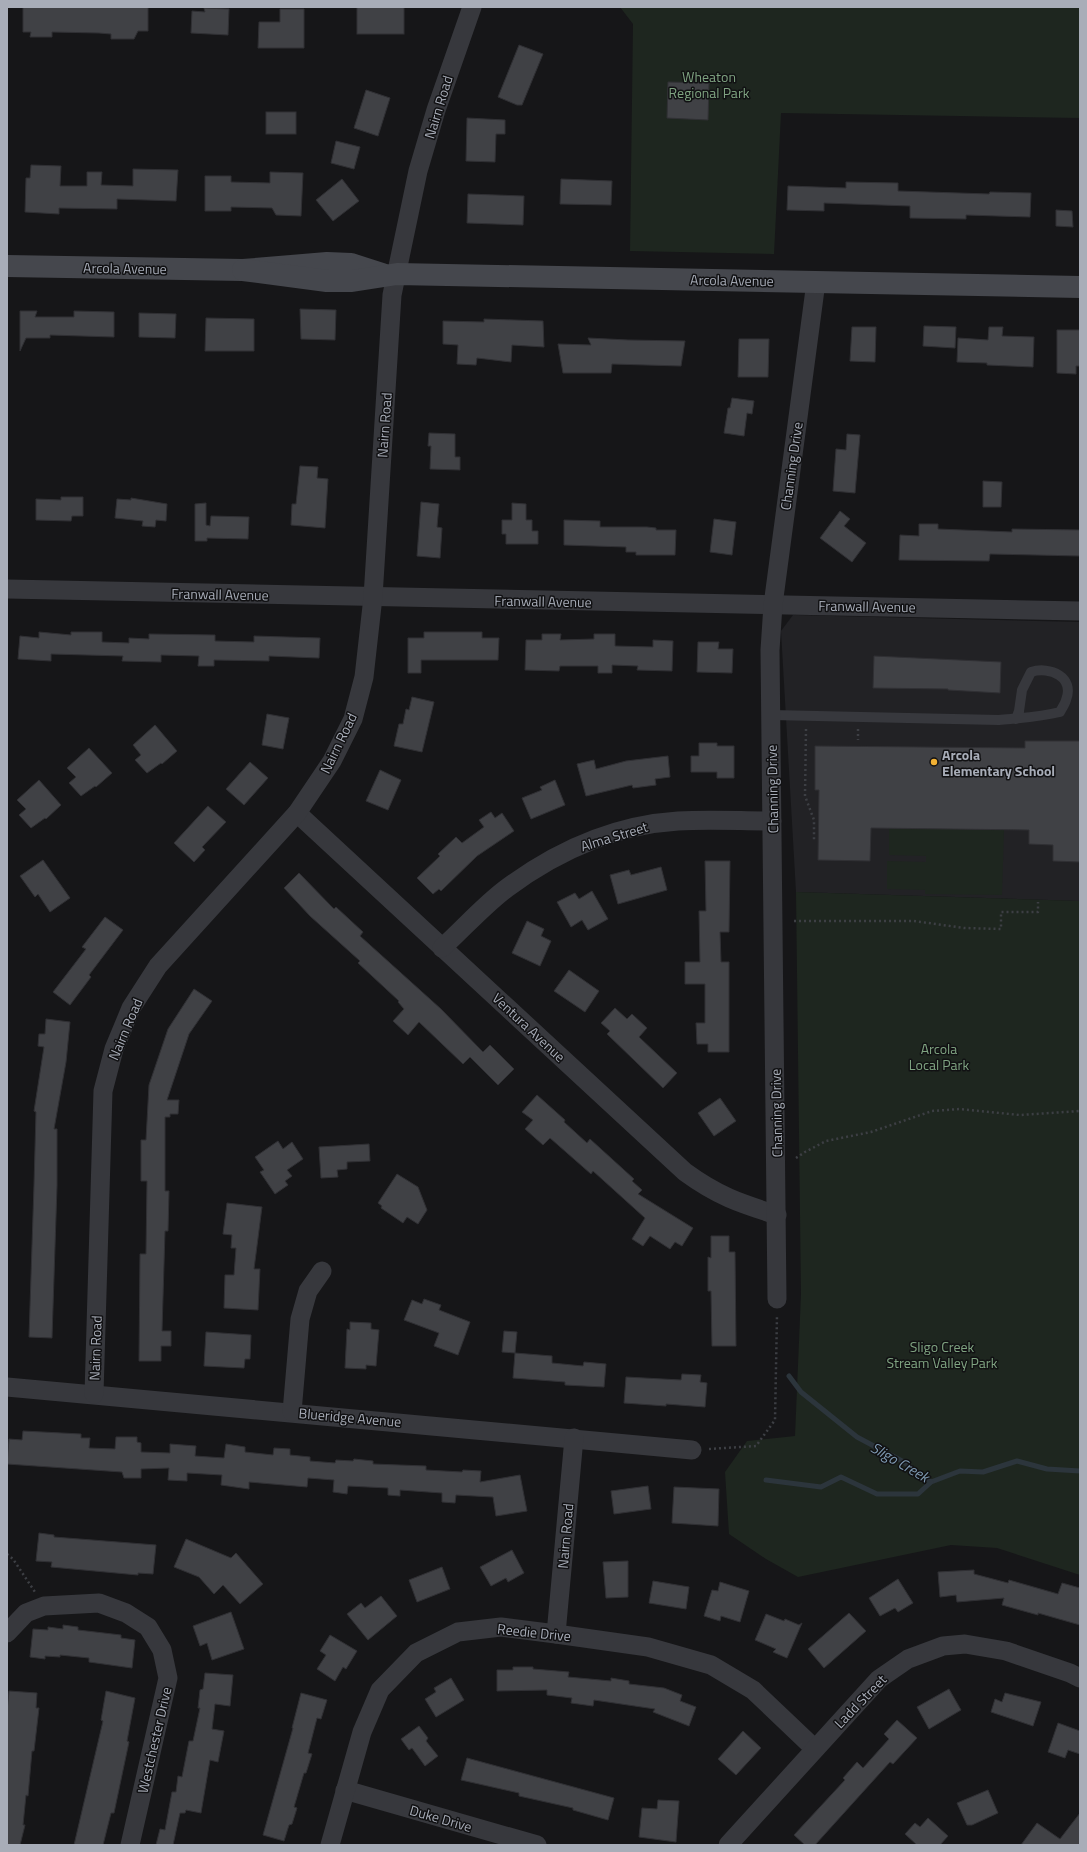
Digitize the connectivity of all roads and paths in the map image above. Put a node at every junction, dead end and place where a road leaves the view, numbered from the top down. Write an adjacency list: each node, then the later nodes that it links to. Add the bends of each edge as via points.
1 (472, 7): 3 (street, Nairn Road, via 436,110)
2 (7, 266): 3 (street, Arcola Avenue, via 243,270 327,263 351,264)
3 (391, 274): 4 (street, Arcola Avenue); 7 (street, Nairn Road, via 392,295)
4 (816, 282): 5 (street, Arcola Avenue); 8 (street, Channing Drive)
5 (1080, 287)
6 (7, 589): 7 (street, Franwall Avenue)
7 (373, 598): 8 (street, Franwall Avenue); 15 (street, Nairn Road, via 364,677 353,719 332,761)
8 (773, 605): 9 (street, Franwall Avenue); 10 (street, Channing Drive, via 770,650)
9 (1080, 611)
10 (771, 715): 11 (lane); 16 (street, Channing Drive)
11 (806, 716): 12 (lane); 17 (path, via 805,796 814,820)
12 (1016, 719): 12 (lane, via 1060,712 1067,699 1067,685 1062,676 1042,669 1031,672 1022,690)
13 (858, 729): 14 (path)
14 (858, 740)
15 (297, 813): 20 (street, Ventura Avenue); 27 (street, Nairn Road, via 158,966 131,1008 114,1049 103,1091)
16 (772, 821): 20 (street, Alma Street, via 677,821 634,827 591,840 550,860 506,888); 23 (street, Channing Drive)
17 (814, 841)
18 (1038, 902): 19 (path, via 1038,912 1001,912 1001,929 964,928 914,920)
19 (794, 921)
20 (442, 948): 23 (street, Ventura Avenue, via 686,1172 707,1188 735,1202)
21 (1080, 1111): 22 (path, via 1027,1115 960,1109 932,1111 871,1132 826,1142)
22 (796, 1158)
23 (777, 1214): 25 (street, Channing Drive)
24 (322, 1271): 28 (street, via 308,1291 300,1319)
25 (777, 1299): 30 (path, via 775,1420 756,1446)
26 (7, 1387): 27 (street, Blueridge Avenue)
27 (94, 1394): 28 (street, Blueridge Avenue)
28 (292, 1412): 29 (street, Blueridge Avenue)
29 (574, 1438): 30 (street, Blueridge Avenue); 34 (street, Nairn Road)
30 (692, 1450)
31 (7, 1554): 32 (path)
32 (44, 1606): 33 (street, Westchester Drive, via 26,1613); 38 (street, Westchester Drive, via 99,1603 126,1613 148,1627 162,1650 168,1678)
33 (7, 1633)
34 (556, 1634): 36 (street, Reedie Drive, via 648,1647 711,1665 752,1690); 37 (street, Reedie Drive, via 501,1627 458,1632 416,1653 380,1690 362,1732)
35 (1080, 1678): 36 (street, Ladd Street, via 1006,1651 966,1644 944,1646 908,1659 879,1679)
36 (815, 1749): 41 (street, Ladd Street)
37 (345, 1790): 39 (street, Reedie Drive); 40 (street, Duke Drive)
38 (130, 1845)
39 (330, 1845)
40 (537, 1845)
41 (728, 1845)

